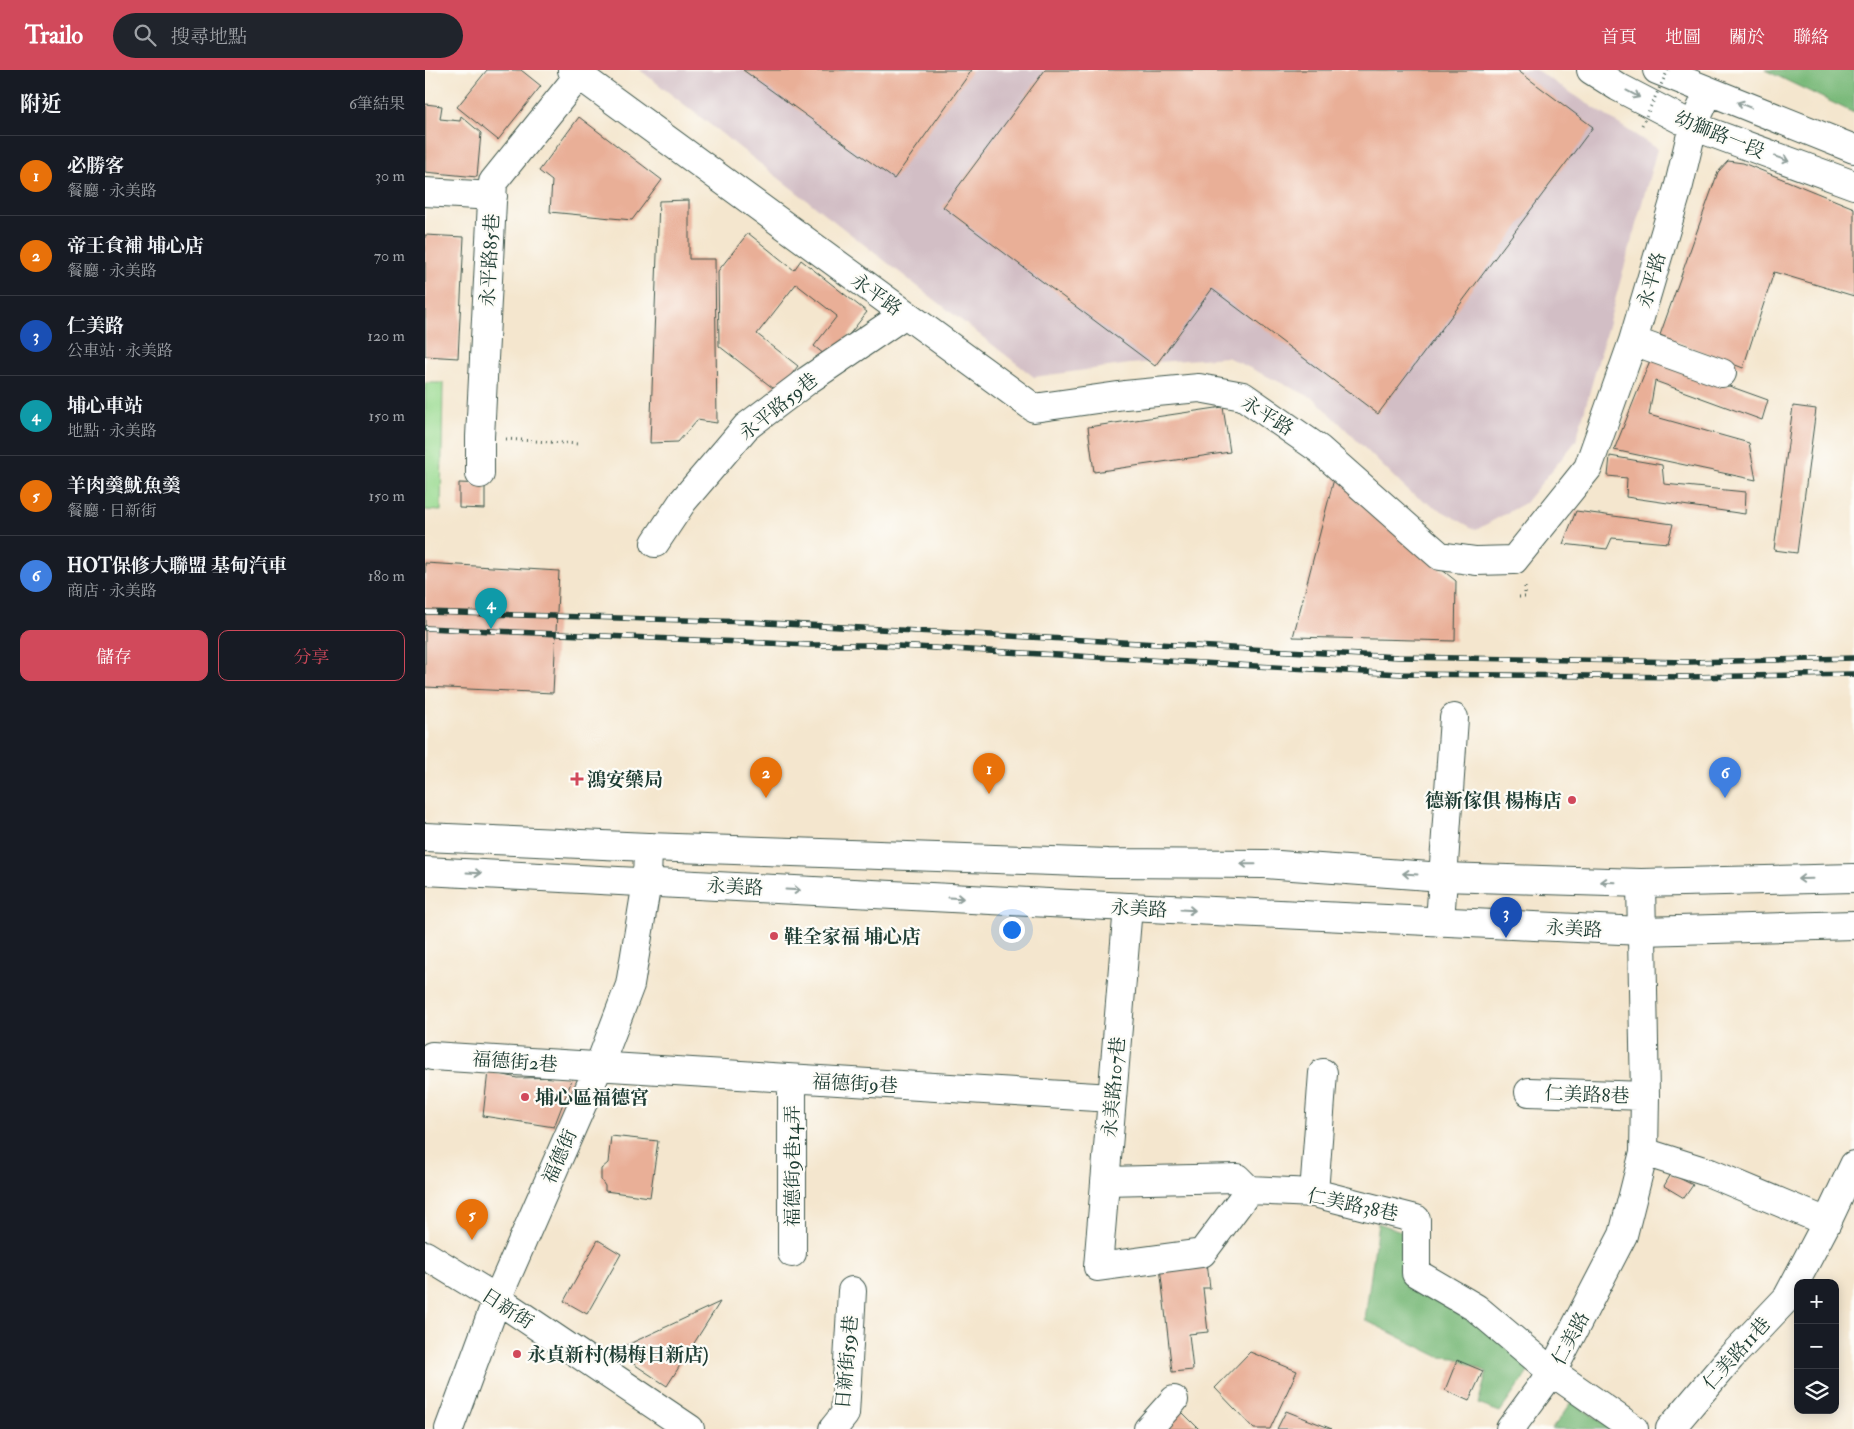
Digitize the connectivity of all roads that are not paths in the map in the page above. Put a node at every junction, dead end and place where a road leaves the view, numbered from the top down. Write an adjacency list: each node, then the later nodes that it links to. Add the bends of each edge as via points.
1 (1591, 70): 5 (street, 幼獅路一段, one-way to 5)
2 (1657, 70): 4 (street, 幼獅路一段)
3 (576, 73): 9 (street, 永平路85巷, via 493,182); 10 (street, 永平路)
4 (1709, 91): 5 (street, 永平路); 6 (street, 幼獅路一段, one-way to 4)
5 (1693, 126): 7 (street, 幼獅路一段, one-way to 7); 11 (street, 永平路, via 1679,186)
6 (1854, 149)
7 (1854, 185)
8 (425, 192): 9 (street)
9 (493, 196): 13 (street, 永平路85巷)
10 (905, 314): 11 (street, 永平路, via 1034,408 1199,388 1243,396 1319,449 1440,556 1476,561 1514,560 1588,468); 14 (street, 永平路59巷, via 807,380 746,427 683,501)
11 (1633, 341): 12 (street)
12 (1722, 372)
13 (480, 474)
14 (655, 543)
15 (1454, 718): 19 (street)
16 (425, 837): 17 (street, 永美路)
17 (647, 847): 19 (street, 永美路, one-way to 17, via 1265,864 1108,863); 21 (street, 福德街)
18 (425, 871): 21 (street, 永美路, one-way to 21)
19 (1443, 877): 22 (street, 永美路, one-way to 19); 24 (street)
20 (1854, 878): 22 (street, 永美路, one-way to 22)
21 (647, 882): 23 (street, 永美路, one-way to 23); 28 (street, 福德街, via 630,985)
22 (1641, 883): 26 (street, 仁美路)
23 (1128, 908): 24 (street, 永美路, one-way to 24); 33 (street, 永美路107巷)
24 (1441, 922): 26 (street, 永美路)
25 (1854, 925): 26 (street, 永美路)
26 (1642, 931): 32 (street, 仁美路)
27 (432, 1056): 28 (street, 福德街2巷)
28 (599, 1066): 30 (street, 福德街9巷); 43 (street, 福德街)
29 (1323, 1073): 38 (street)
30 (792, 1079): 33 (street, 福德街9巷); 40 (street, 福德街9巷14弄)
31 (1529, 1092): 32 (street, 仁美路8巷)
32 (1645, 1096): 34 (street, 仁美路)
33 (1112, 1098): 36 (street, 永美路107巷)
34 (1644, 1152): 39 (street, via 1710,1173); 44 (street, 仁美路, via 1623,1235)
35 (1854, 1165): 39 (street, 仁美路11巷)
36 (1105, 1181): 37 (street, via 1237,1178); 37 (street, 永美路107巷, via 1098,1267 1202,1253)
37 (1249, 1190): 38 (street, 仁美路38巷)
38 (1314, 1193): 44 (street, 仁美路38巷, via 1416,1219 1416,1273 1476,1308)
39 (1827, 1222): 52 (street, 仁美路11巷, via 1787,1298)
40 (792, 1253)
41 (425, 1255): 43 (street, 日新街)
42 (852, 1292): 48 (street, 日新街59巷, via 845,1414)
43 (497, 1299): 46 (street, 福德街); 47 (street, 日新街)
44 (1552, 1372): 50 (street, 仁美路); 51 (street)
45 (1174, 1400): 49 (street)
46 (449, 1429)
47 (690, 1429)
48 (833, 1429)
49 (1148, 1429)
50 (1510, 1429)
51 (1634, 1429)
52 (1670, 1429)

